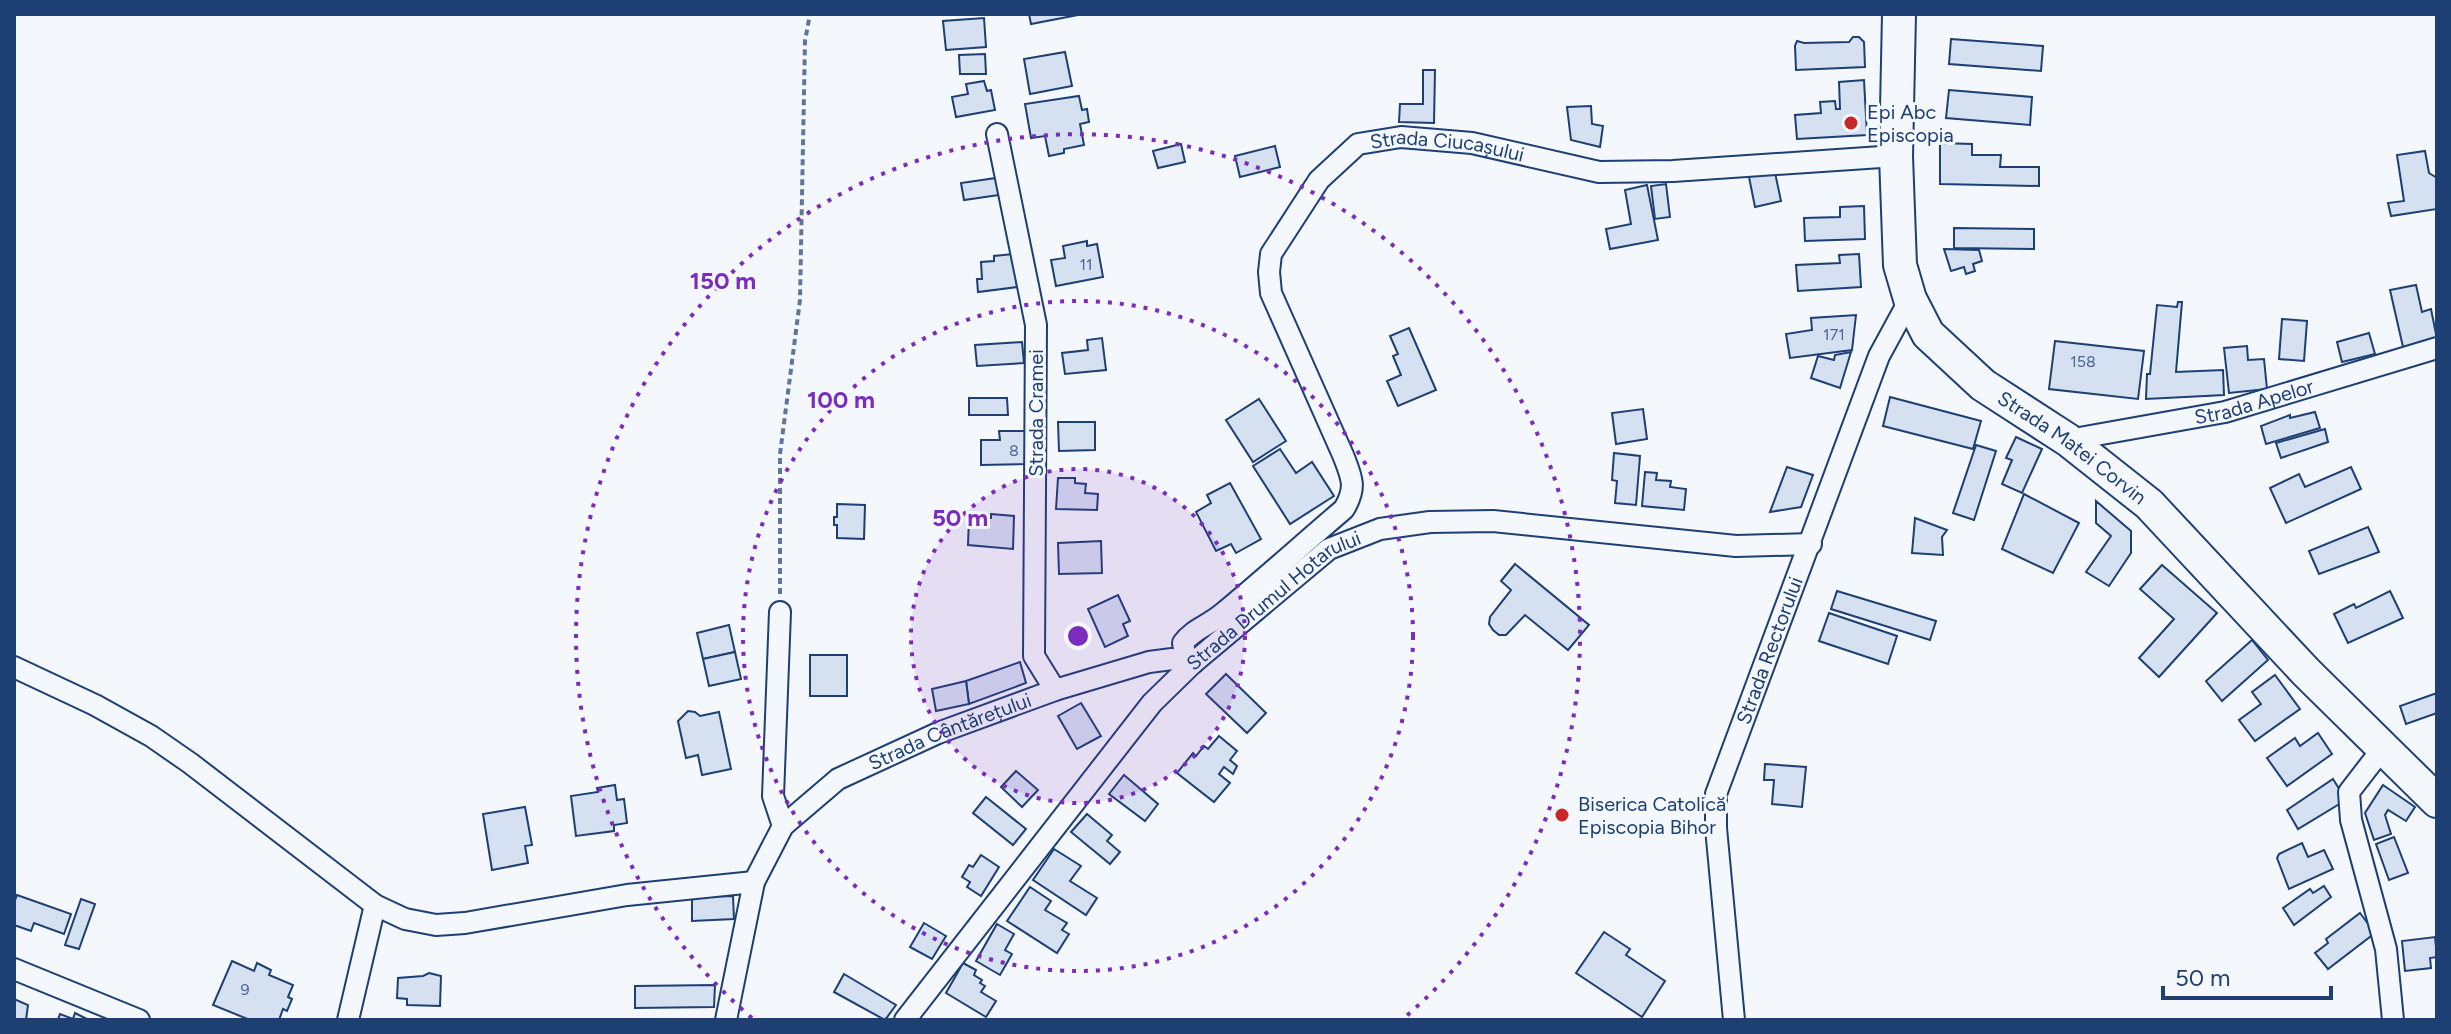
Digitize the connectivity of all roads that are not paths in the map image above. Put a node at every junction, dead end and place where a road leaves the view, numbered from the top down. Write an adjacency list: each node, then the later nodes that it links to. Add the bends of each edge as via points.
1 (1899, 14): 3 (main road, Strada Matei Corvin)
2 (997, 134): 11 (street, Strada Cramei, via 1036,325 1034,656)
3 (1896, 156): 4 (main road, Strada Matei Corvin, via 1900,265); 9 (street, Strada Ciucașului, via 1599,172 1472,143 1401,137 1358,144 1319,180 1271,254 1269,272 1271,293 1353,480 1352,495 1344,509 1231,607 1189,635 1183,643)
4 (1910, 299): 6 (main road, Strada Matei Corvin, via 1928,334 1983,385); 7 (street, Strada Rectorului, via 1879,356)
5 (2437, 348): 6 (street, Strada Apelor, via 2225,412)
6 (2068, 440): 12 (main road, Strada Matei Corvin, via 2149,504)
7 (1811, 544): 9 (street, Strada Drumul Hotarului, via 1736,546 1493,521 1380,529 1329,549); 22 (street, Strada Rectorului, via 1716,794)
8 (780, 612): 14 (street, via 773,796)
9 (1193, 663): 11 (street, Strada Cântărețului, via 1149,662); 21 (street, Strada Drumul Hotarului, via 1152,703)
10 (14, 667): 16 (street, via 151,736)
11 (1055, 690): 14 (street, Strada Cântărețului, via 938,733 838,779)
12 (2383, 748): 13 (main road, Strada Matei Corvin); 23 (street, via 2349,792 2351,820 2386,949)
13 (2437, 801)
14 (783, 826): 15 (street, Strada Cântărețului)
15 (754, 882): 16 (street, via 627,895 436,925); 20 (street, Strada Cântărețului)
16 (375, 905): 19 (street)
17 (14, 969): 18 (street)
18 (139, 1020)
19 (348, 1020)
20 (726, 1020)
21 (905, 1020)
22 (1734, 1020)
23 (2393, 1020)

